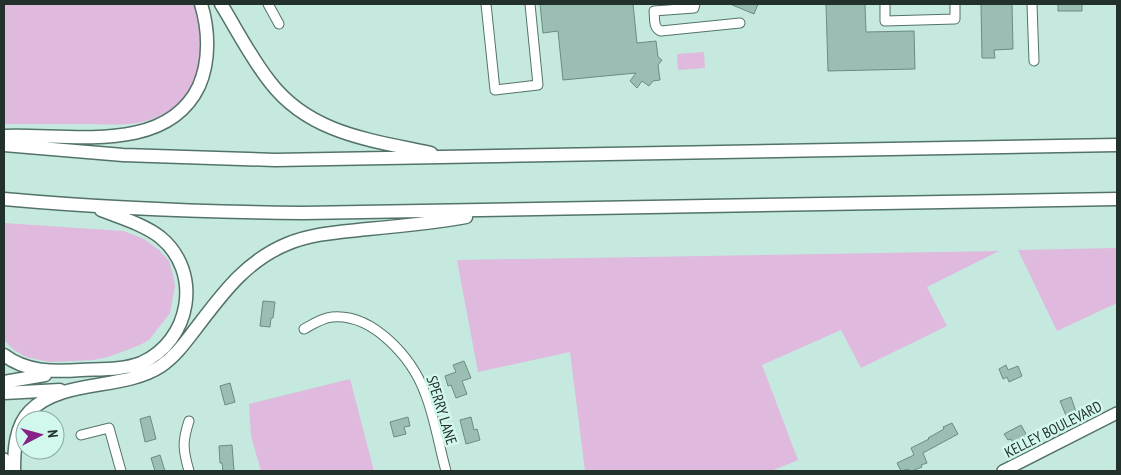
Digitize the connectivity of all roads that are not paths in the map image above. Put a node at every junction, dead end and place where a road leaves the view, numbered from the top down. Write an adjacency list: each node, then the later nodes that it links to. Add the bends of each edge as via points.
1 (201, 4): 15 (highway, via 207,43 203,75 191,99 171,119 148,130 123,135)
2 (221, 4): 18 (highway, via 269,82 306,116 358,137)
3 (268, 4): 12 (street)
4 (486, 4): 5 (street); 6 (street, via 495,90 538,85)
5 (493, 4)
6 (530, 4)
7 (885, 4): 8 (street, via 885,21 955,19)
8 (955, 4)
9 (1032, 4): 14 (street)
10 (695, 6): 13 (street); 13 (street, via 654,11 655,25 659,30)
11 (740, 23): 13 (street)
12 (279, 24)
13 (695, 27)
14 (1034, 61)
15 (4, 136)
16 (4, 145): 18 (highway, via 235,159)
17 (1117, 146): 18 (highway)
18 (453, 158)
19 (4, 199): 21 (highway)
20 (1117, 199): 22 (highway)
21 (89, 206): 22 (highway, via 280,213); 25 (highway, via 143,227 166,243 183,271 187,301 177,331 165,347 151,357 124,367)
22 (503, 210): 27 (highway, via 436,222 318,234 286,244 239,275 179,349 161,366 134,378)
23 (304, 329): 38 (street, SPERRY LANE, via 331,317 354,320 370,327 402,352 426,393)
24 (4, 355): 25 (highway, via 28,368)
25 (70, 371): 26 (highway)
26 (4, 382)
27 (87, 387): 28 (highway); 35 (highway, via 43,402 26,415 16,437)
28 (4, 393)
29 (1117, 413): 39 (main road, KELLEY BOULEVARD)
30 (189, 421): 37 (street, via 183,437)
31 (81, 435): 36 (street, via 109,428)
32 (4, 460): 33 (main road); 34 (main road)
33 (4, 470)
34 (8, 471)
35 (14, 471)
36 (121, 471)
37 (189, 471)
38 (446, 471)
39 (1003, 471)

